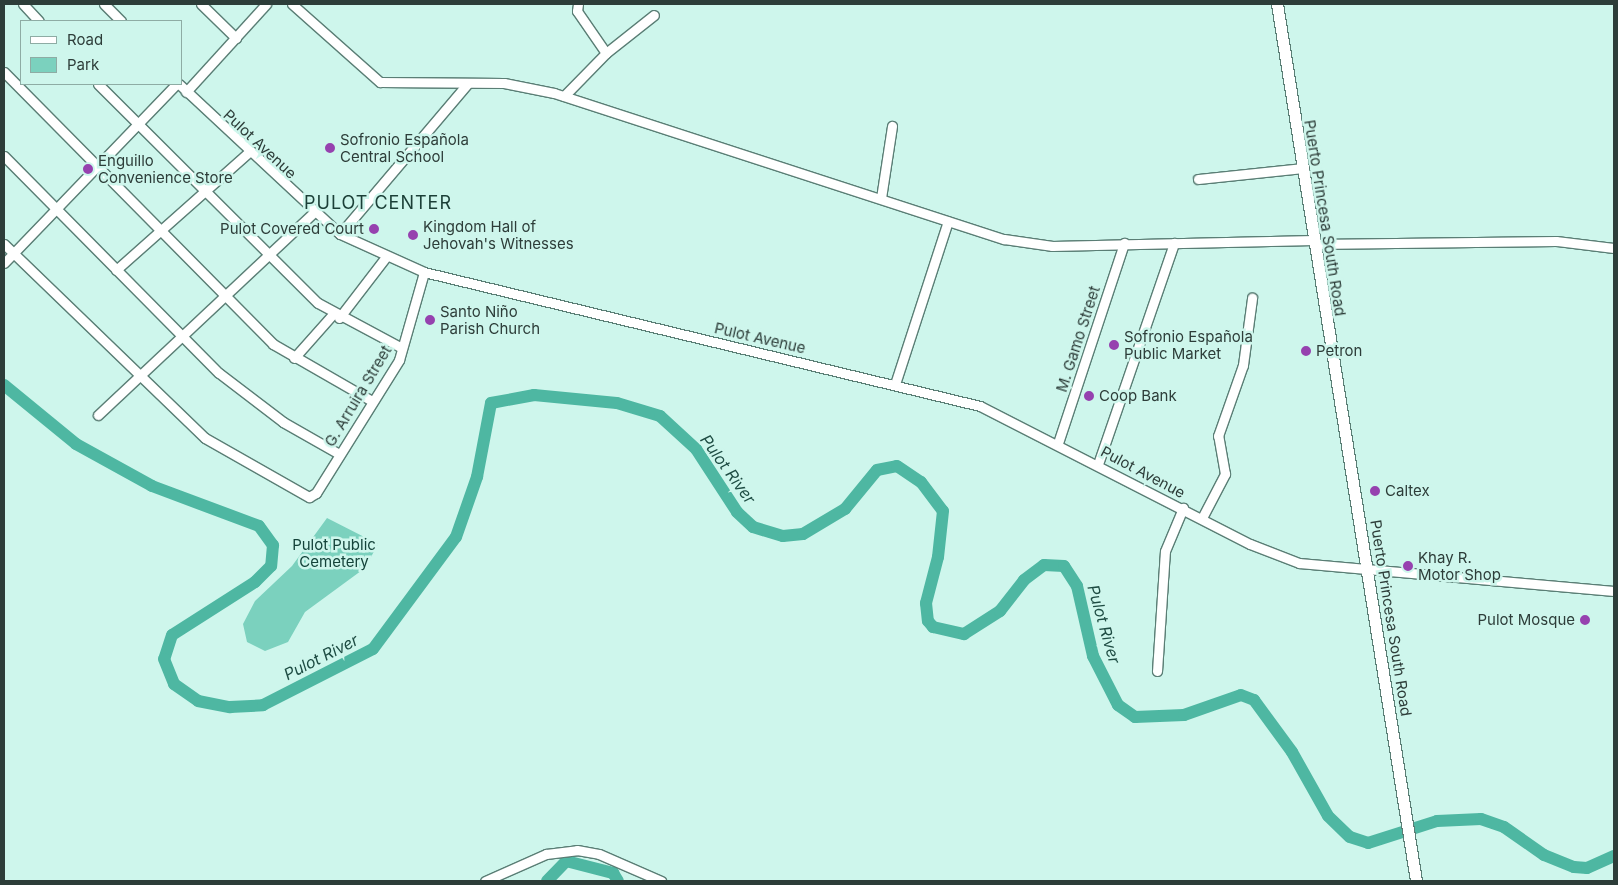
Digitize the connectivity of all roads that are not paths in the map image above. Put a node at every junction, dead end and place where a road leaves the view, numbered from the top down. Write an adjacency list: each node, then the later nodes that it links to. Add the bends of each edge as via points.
1 (23, 4): 9 (street)
2 (104, 4): 10 (street)
3 (201, 4): 11 (street)
4 (266, 4): 11 (street)
5 (292, 4): 14 (street, via 380,82)
6 (578, 4): 12 (street, via 577,11)
7 (1277, 4): 25 (main road, Puerto Princesa South Road)
8 (654, 15): 12 (street)
9 (38, 20)
10 (120, 20)
11 (236, 38): 18 (street)
12 (606, 53): 19 (street)
13 (4, 72): 24 (street)
14 (468, 83): 19 (street, via 504,83); 33 (street)
15 (99, 85): 20 (street)
16 (176, 85): 20 (street)
17 (178, 85): 18 (street, Pulot Avenue)
18 (186, 92): 22 (street, Pulot Avenue)
19 (564, 96): 28 (street)
20 (136, 123): 24 (street); 27 (street)
21 (892, 126): 28 (street)
22 (249, 152): 27 (street); 30 (street, Pulot Avenue)
23 (4, 156): 29 (street)
24 (97, 163): 29 (street); 32 (street)
25 (1303, 168): 26 (street); 34 (main road, Puerto Princesa South Road)
26 (1198, 179)
27 (204, 194): 32 (street); 40 (street)
28 (881, 198): 31 (street)
29 (52, 210): 39 (street); 43 (street)
30 (313, 212): 33 (street, Pulot Avenue); 40 (street)
31 (948, 221): 35 (street, via 1026,243); 52 (street)
32 (163, 229): 43 (street); 45 (street)
33 (340, 234): 41 (street, Pulot Avenue)
34 (1314, 242): 36 (street); 38 (street, via 1556,241); 60 (main road, Puerto Princesa South Road)
35 (1124, 243): 36 (street); 55 (street, M. Gamo Street)
36 (1174, 243): 57 (street)
37 (4, 244): 39 (street)
38 (1614, 248)
39 (12, 254): 42 (street); 51 (street)
40 (268, 254): 45 (street); 47 (street)
41 (386, 258): 44 (street, Pulot Avenue); 47 (street)
42 (4, 264)
43 (116, 270): 48 (street)
44 (424, 272): 49 (street, G. Arruira Street); 52 (street, Pulot Avenue)
45 (226, 295): 48 (street); 50 (street)
46 (1252, 298): 59 (street, via 1243,365 1218,436 1225,474)
47 (336, 316): 49 (street); 50 (street)
48 (182, 332): 51 (street); 56 (street, via 252,401)
49 (402, 348): 53 (street, G. Arruira Street)
50 (294, 358): 53 (street)
51 (138, 374): 54 (street); 56 (street, G. Arruira Street, via 225,453 309,498 316,493)
52 (895, 384): 55 (street, Pulot Avenue, via 980,406)
53 (372, 401): 56 (street, G. Arruira Street)
54 (98, 415)
55 (1058, 443): 57 (street, Pulot Avenue)
56 (339, 454)
57 (1098, 464): 58 (street, Pulot Avenue)
58 (1183, 508): 59 (street, Pulot Avenue); 62 (street, via 1165,551)
59 (1202, 518): 60 (street, Pulot Avenue, via 1284,559)
60 (1368, 572): 61 (street, Pulot Avenue); 65 (main road, Puerto Princesa South Road)
61 (1614, 591)
62 (1157, 671)
63 (485, 881): 64 (street, via 546,854 577,850 599,854)
64 (661, 881)
65 (1416, 881)

